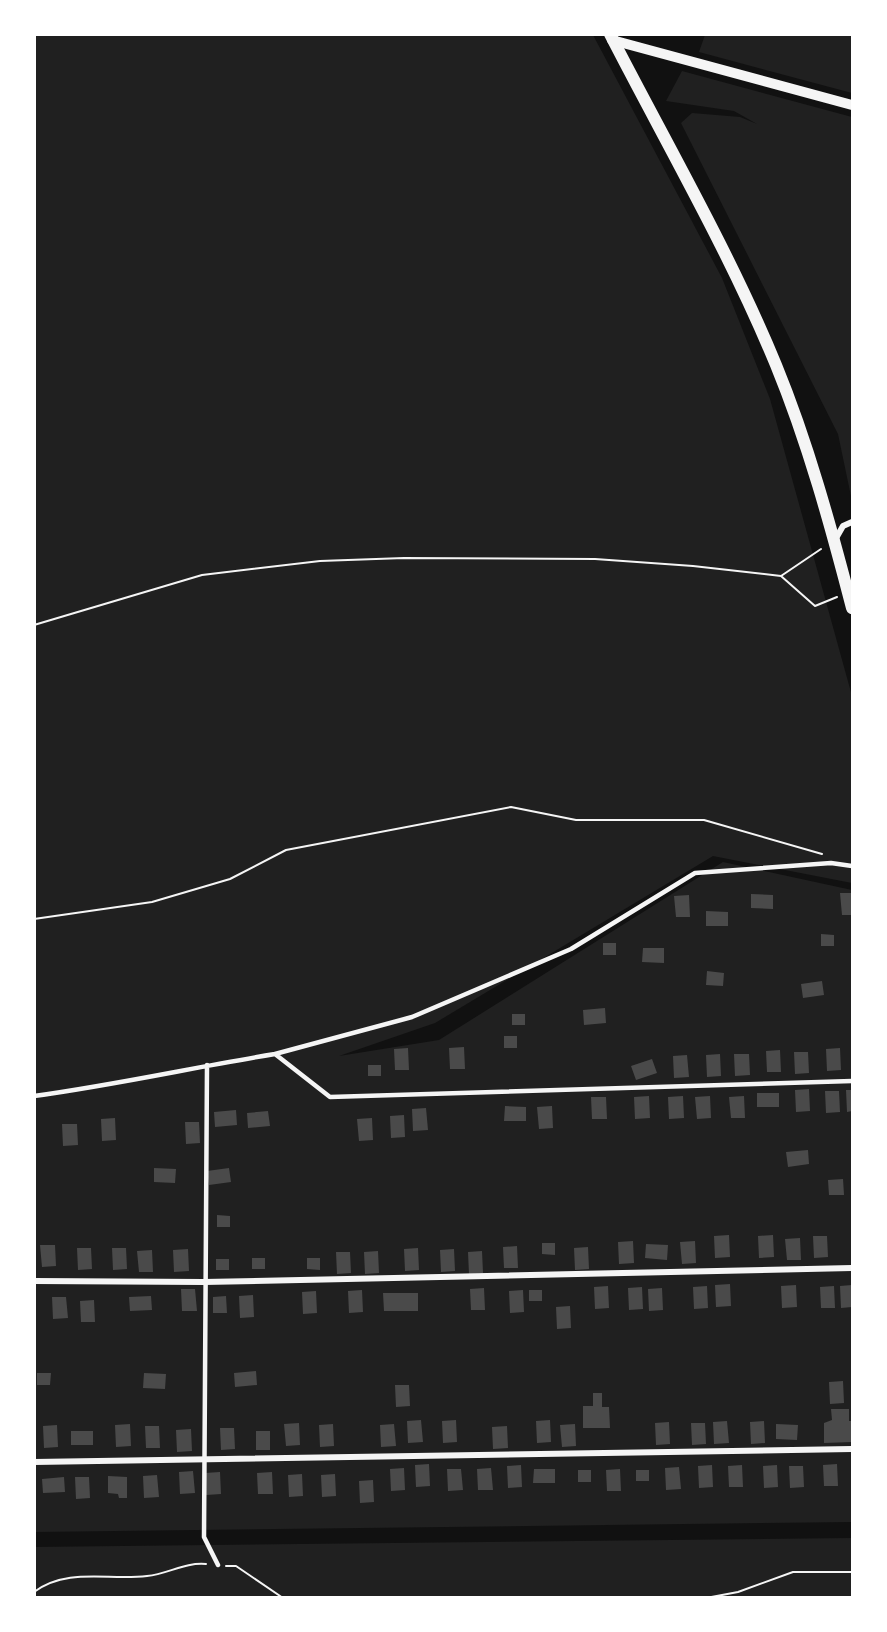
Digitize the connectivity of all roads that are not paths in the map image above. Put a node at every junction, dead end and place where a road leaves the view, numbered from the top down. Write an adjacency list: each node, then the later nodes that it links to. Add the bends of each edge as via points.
1 (611, 37): 2 (street); 4 (main road, via 749,303 788,396)
2 (852, 105)
3 (852, 522): 4 (street, via 843,526)
4 (834, 540): 5 (main road)
5 (852, 608)
6 (852, 866): 7 (lane, via 831,863 695,873 571,949 412,1017)
7 (275, 1054): 8 (lane); 9 (lane, via 330,1097)
8 (207, 1065): 10 (lane); 13 (lane)
9 (852, 1081)
10 (34, 1096)
11 (852, 1268): 13 (street)
12 (34, 1281): 13 (street)
13 (204, 1282): 15 (lane)
14 (852, 1449): 15 (street)
15 (204, 1461): 16 (street); 17 (lane, via 204,1537)
16 (34, 1462)
17 (218, 1565)

